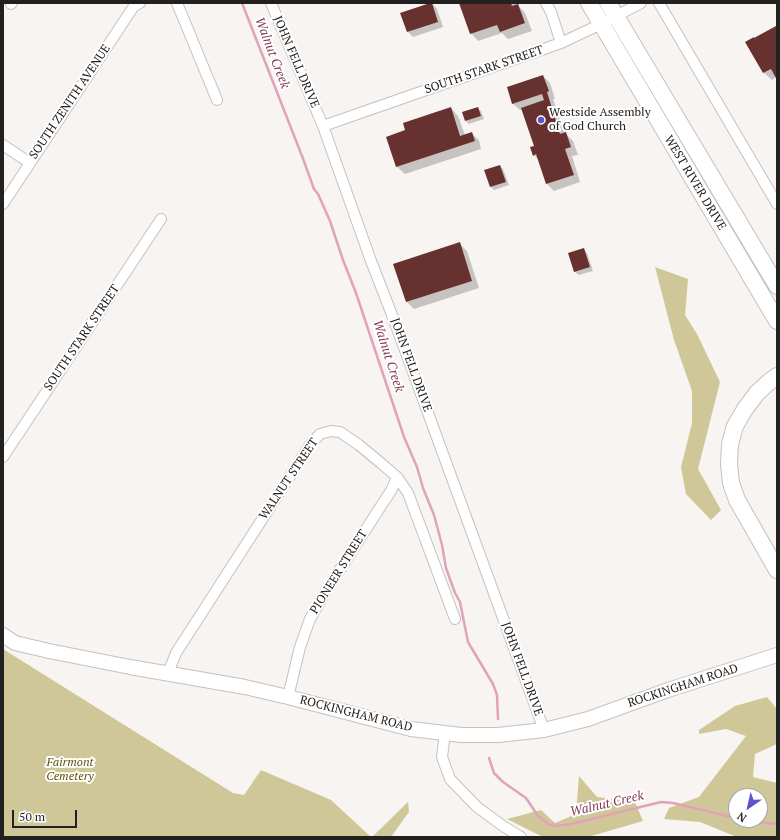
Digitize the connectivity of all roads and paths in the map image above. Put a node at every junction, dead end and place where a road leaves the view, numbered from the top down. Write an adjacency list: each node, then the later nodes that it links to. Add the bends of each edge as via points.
1 (140, 3): 14 (street, SOUTH ZENITH AVENUE, via 134,6)
2 (176, 3): 11 (street)
3 (271, 3): 12 (street, JOHN FELL DRIVE)
4 (546, 3): 10 (street)
5 (589, 3): 9 (main road, WEST RIVER DRIVE)
6 (641, 3): 8 (street, SOUTH STARK STREET)
7 (659, 3): 16 (street)
8 (612, 10): 9 (street, SOUTH STARK STREET); 18 (main road, WEST RIVER DRIVE)
9 (601, 24): 10 (street, SOUTH STARK STREET); 19 (main road, WEST RIVER DRIVE)
10 (561, 43): 12 (street, SOUTH STARK STREET)
11 (217, 100)
12 (323, 126): 29 (street, JOHN FELL DRIVE)
13 (3, 146): 14 (street)
14 (30, 163): 15 (street, SOUTH ZENITH AVENUE)
15 (3, 204)
16 (777, 204)
17 (161, 219): 21 (street, SOUTH STARK STREET)
18 (777, 286)
19 (777, 320)
20 (777, 376): 23 (main road, via 756,393 735,426 730,444 729,464 731,483 737,500)
21 (3, 457)
22 (397, 477): 24 (street, WALNUT STREET, via 408,493); 27 (street, WALNUT STREET, via 340,432 331,430 320,434 310,444 176,653); 28 (street, PIONEER STREET, via 392,489 310,619)
23 (777, 570)
24 (455, 619)
25 (3, 635): 27 (street, ROCKINGHAM ROAD, via 15,643 49,651)
26 (777, 655): 29 (street, ROCKINGHAM ROAD, via 588,719)
27 (168, 673): 28 (street, ROCKINGHAM ROAD)
28 (288, 696): 30 (street, ROCKINGHAM ROAD, via 411,729)
29 (544, 730): 30 (street, ROCKINGHAM ROAD, via 498,735)
30 (445, 733): 31 (street, via 442,757 450,779 477,807)
31 (521, 837)

